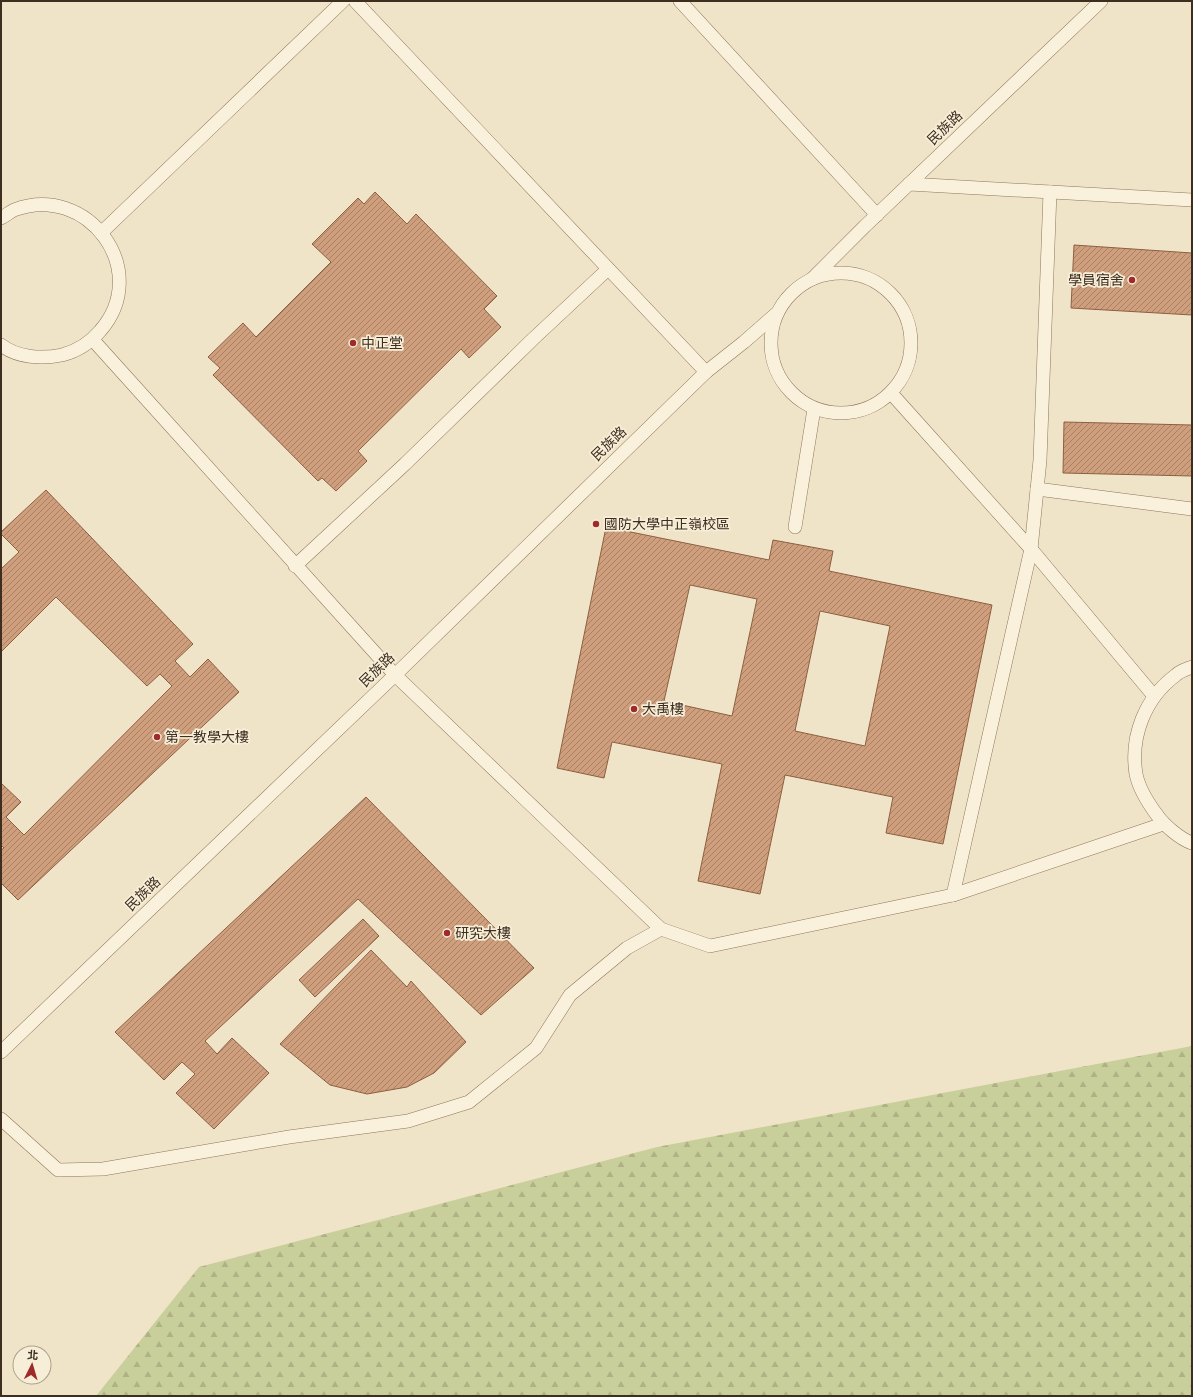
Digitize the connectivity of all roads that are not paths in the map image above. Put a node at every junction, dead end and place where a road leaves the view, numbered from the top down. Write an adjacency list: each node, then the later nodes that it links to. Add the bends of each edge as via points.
1 (343, 1): 10 (lane)
2 (355, 1): 11 (lane)
3 (680, 1): 8 (lane)
4 (1101, 1): 5 (lane, 民族路)
5 (909, 184): 6 (lane); 8 (lane, 民族路)
6 (1050, 192): 7 (lane); 19 (lane)
7 (1192, 200)
8 (877, 215): 12 (lane, 民族路)
9 (1, 218): 10 (lane, via 13,210 37,205 61,207 83,216)
10 (102, 232): 14 (lane, via 114,253 120,276 118,300 109,322)
11 (608, 269): 16 (lane); 23 (lane)
12 (812, 278): 13 (lane, via 785,299); 17 (lane, via 836,273 860,276 882,286 899,303 909,325 911,349 905,373)
13 (776, 314): 16 (lane, 民族路); 18 (lane, via 770,336 772,358 780,380 795,397)
14 (93, 340): 15 (lane, via 72,352 49,358 25,356); 23 (lane)
15 (1, 345)
16 (706, 372): 25 (lane, 民族路)
17 (891, 393): 18 (lane, via 875,405 855,412 834,413); 22 (lane)
18 (814, 409): 21 (lane)
19 (1037, 489): 20 (lane); 22 (lane)
20 (1192, 508)
21 (795, 527)
22 (1031, 549): 26 (lane); 29 (lane)
23 (295, 566): 25 (lane)
24 (1192, 667): 26 (lane, via 1176,674)
25 (395, 675): 30 (lane); 31 (lane, 民族路)
26 (1154, 696): 27 (lane, via 1141,720 1134,747 1136,775 1146,802)
27 (1163, 824): 28 (lane); 29 (lane)
28 (1192, 843)
29 (953, 895): 30 (lane, via 710,946)
30 (661, 929): 32 (lane, via 627,948 570,996 536,1048 469,1102 408,1121 289,1137 103,1169 58,1170)
31 (1, 1052)
32 (1, 1119)

